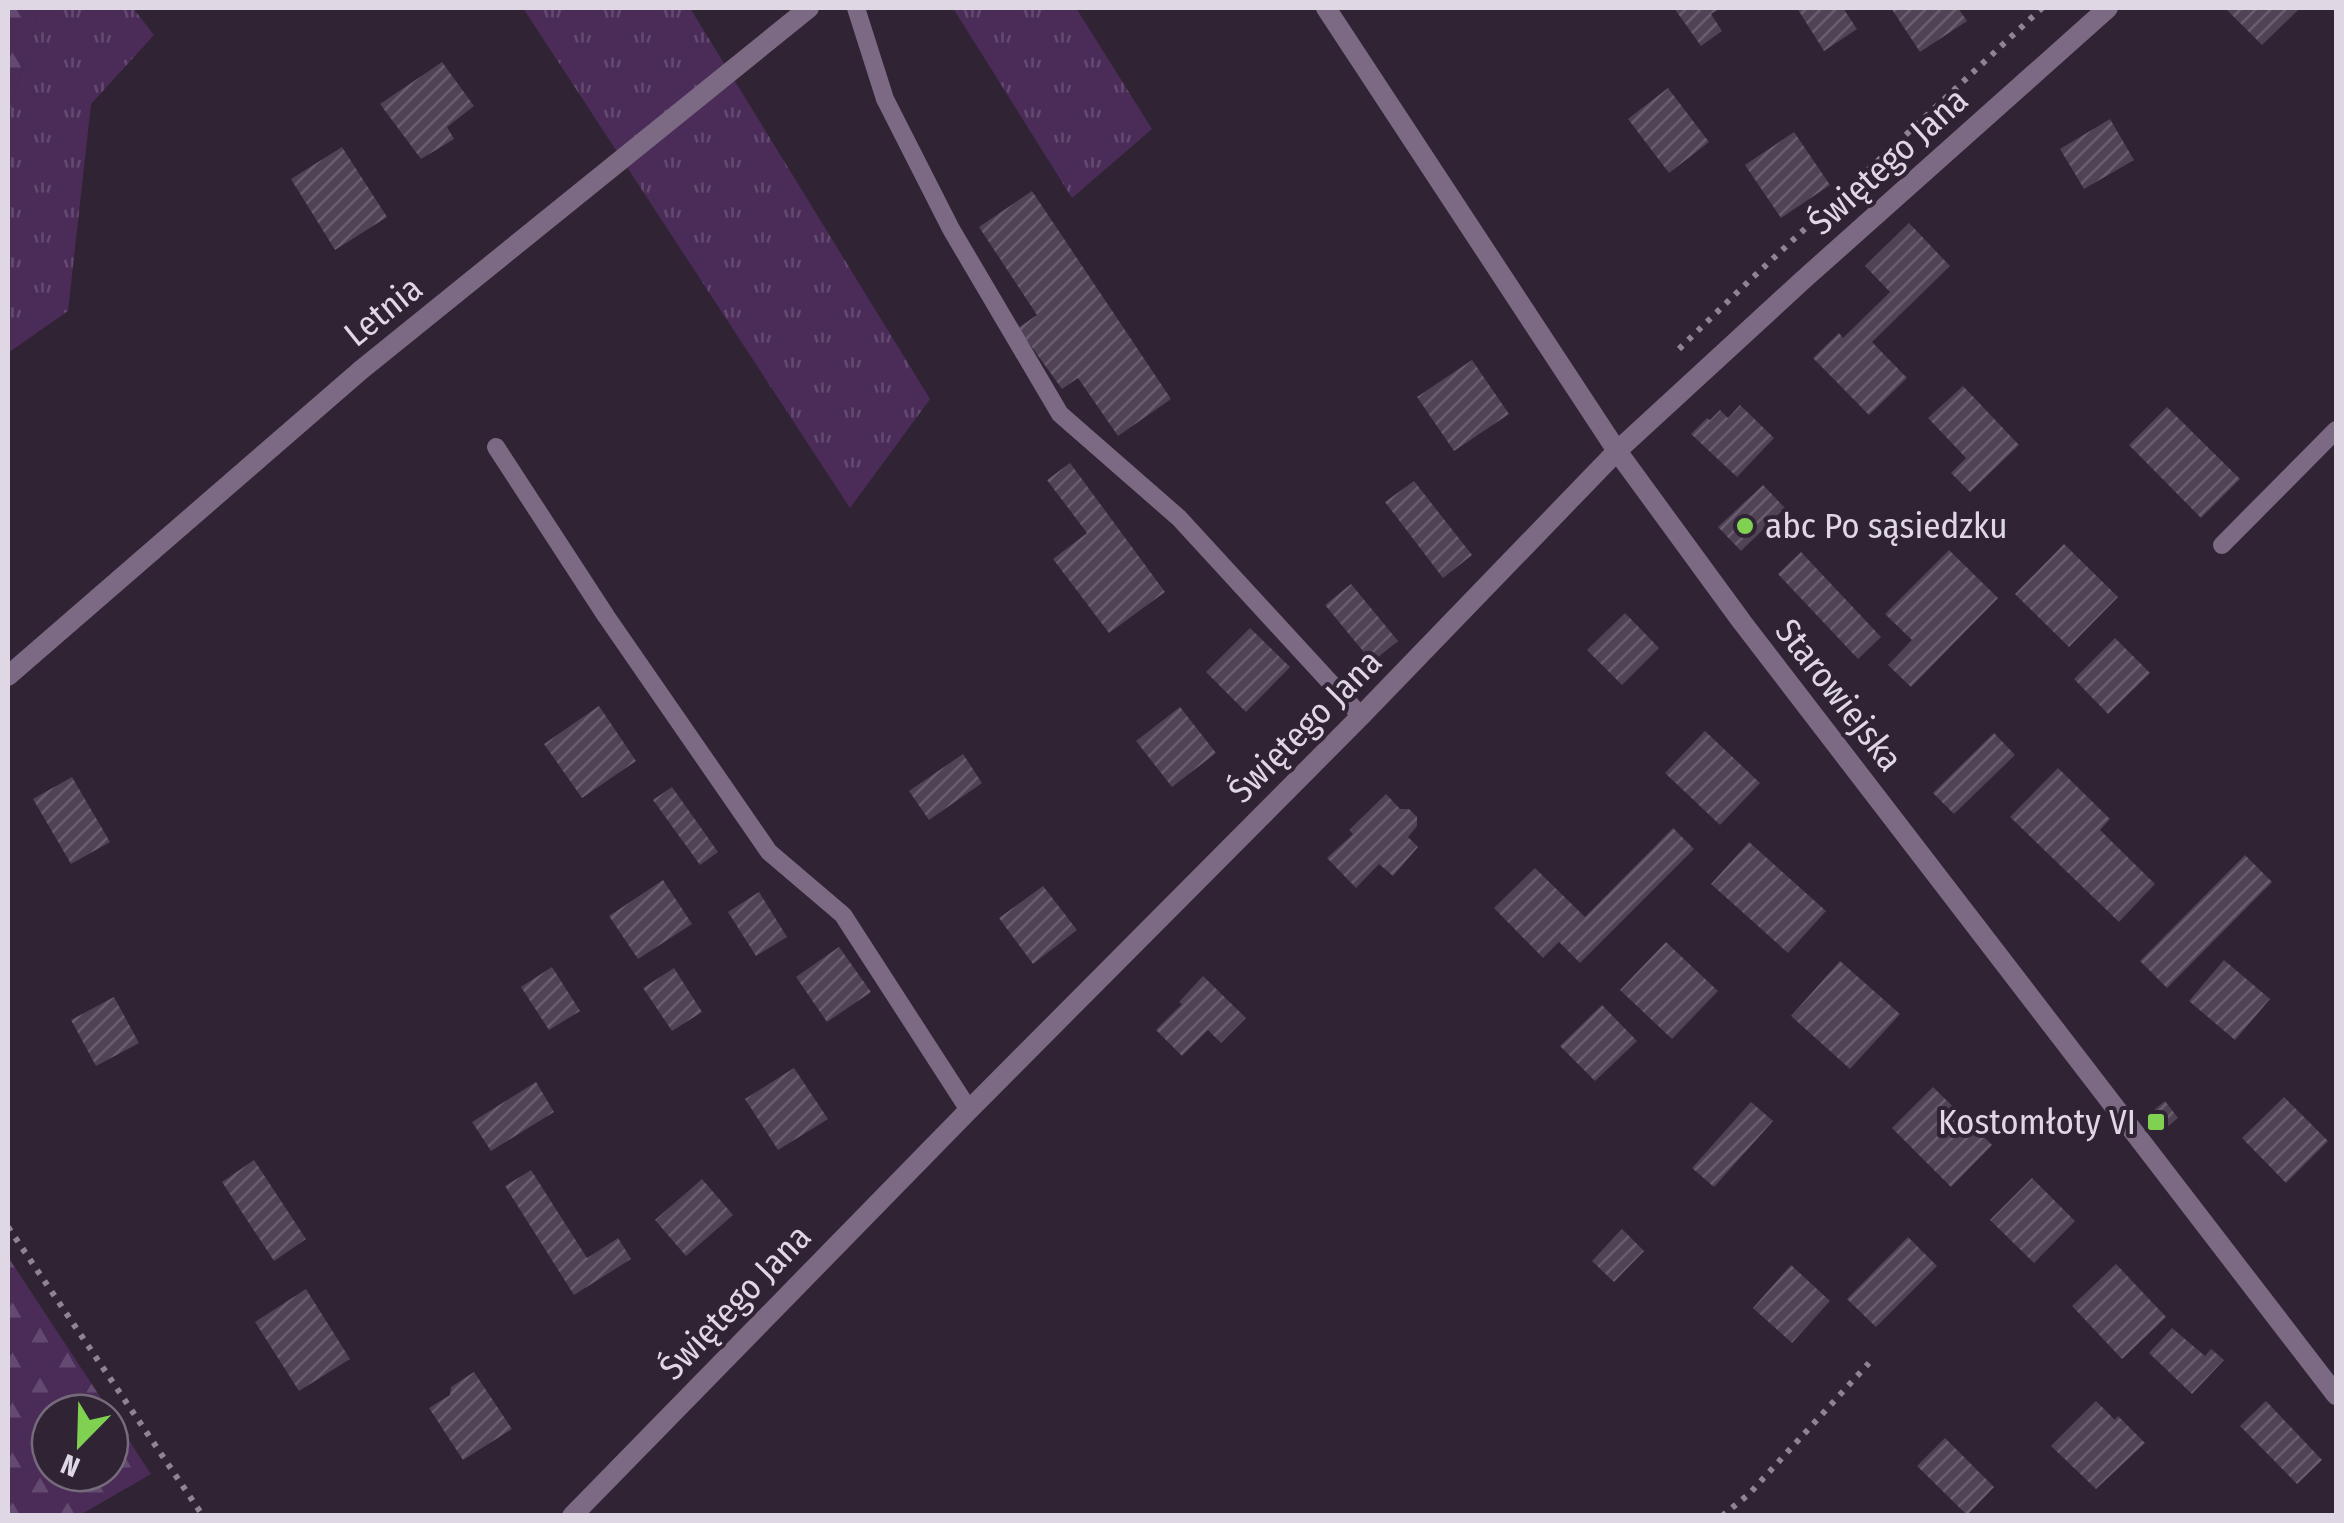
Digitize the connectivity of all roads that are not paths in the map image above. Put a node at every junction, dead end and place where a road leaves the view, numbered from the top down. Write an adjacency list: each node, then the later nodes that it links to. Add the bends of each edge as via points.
1 (809, 8): 9 (street, Letnia, via 362,370)
2 (856, 8): 10 (lane, via 885,100 950,228 1060,414 1179,518)
3 (1326, 8): 7 (street, Starowiejska)
4 (2108, 8): 7 (street, Świętego Jana)
5 (2336, 430): 8 (lane)
6 (496, 446): 11 (lane, via 769,852 843,915)
7 (1617, 451): 10 (street, Świętego Jana); 12 (street, Starowiejska)
8 (2222, 545)
9 (8, 676)
10 (1361, 716): 11 (street, Świętego Jana)
11 (969, 1110): 13 (street, Świętego Jana)
12 (2336, 1395)
13 (572, 1516)

